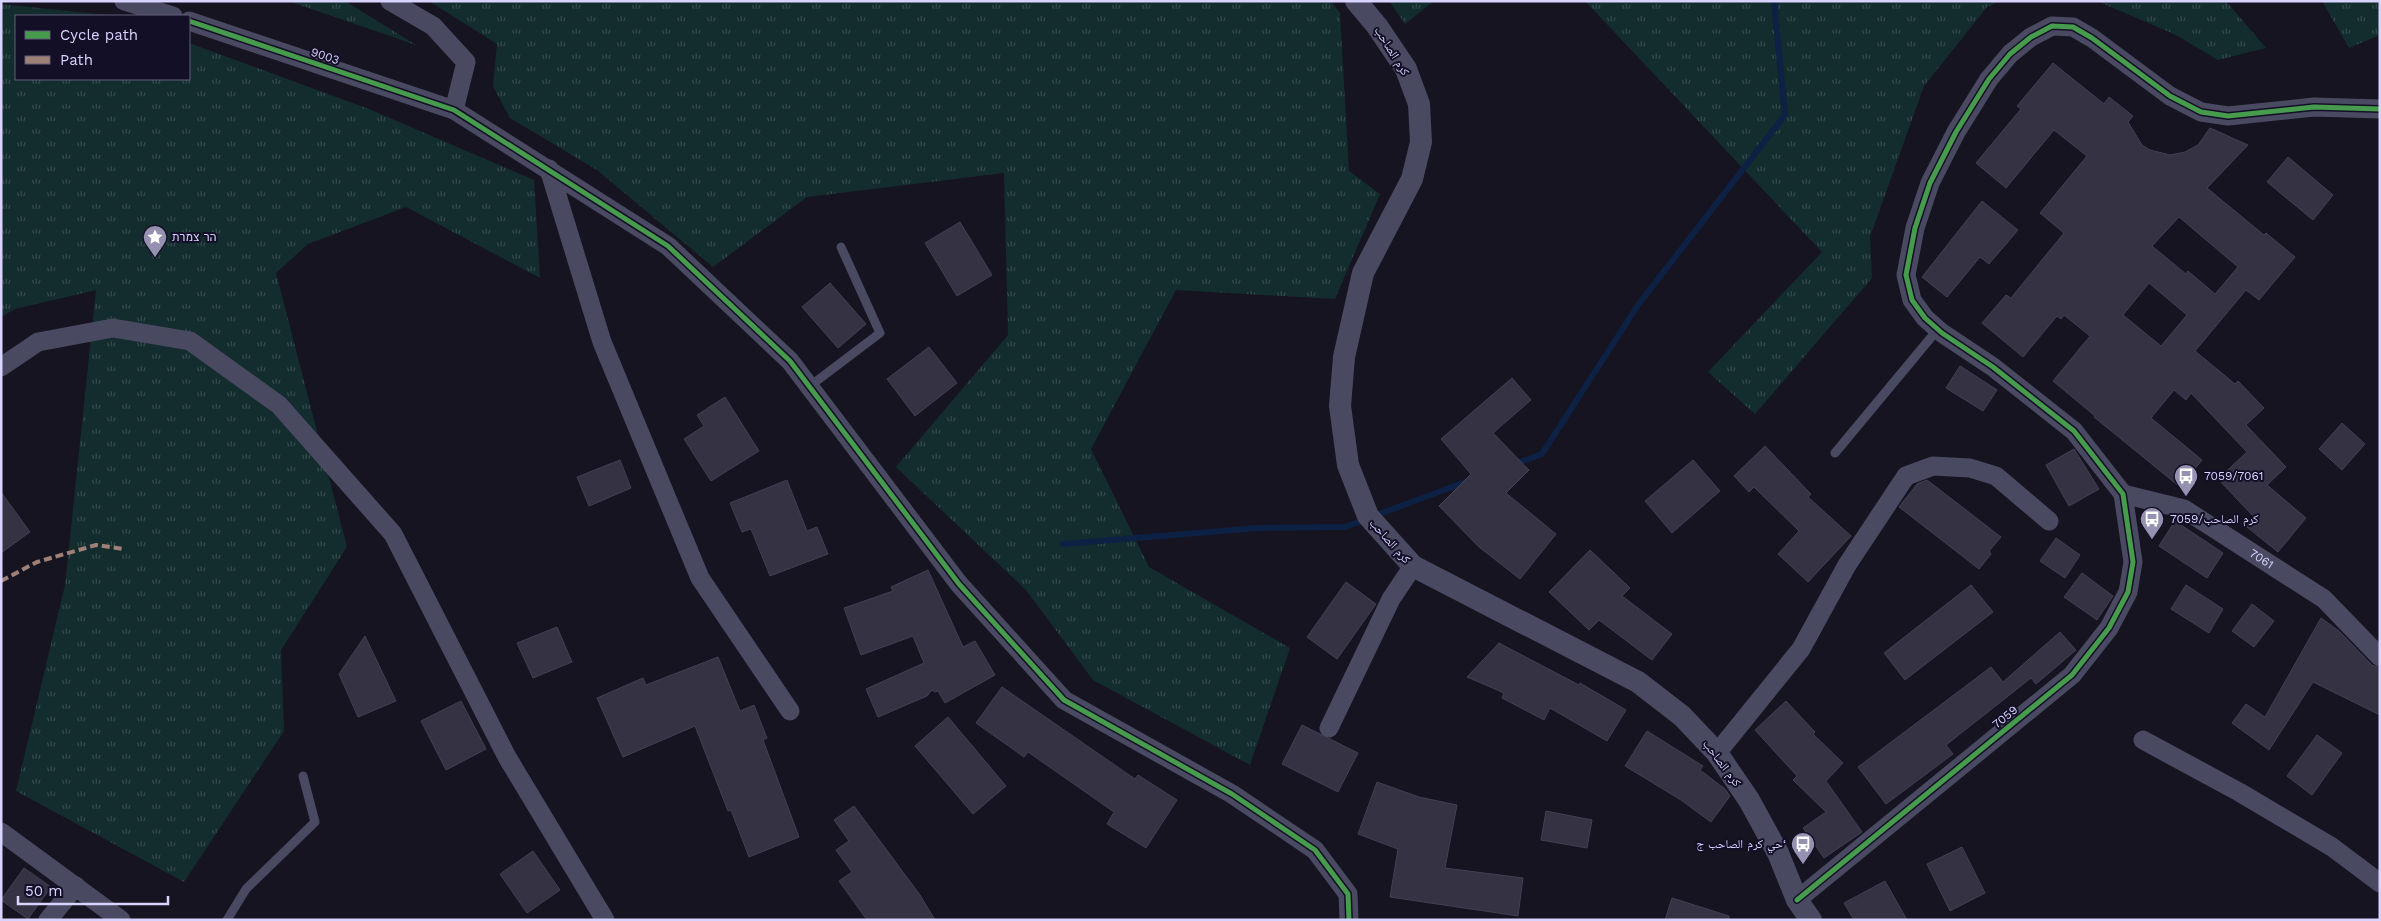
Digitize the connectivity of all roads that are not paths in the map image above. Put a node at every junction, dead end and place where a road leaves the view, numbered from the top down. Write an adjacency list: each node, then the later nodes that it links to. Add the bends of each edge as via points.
1 (124, 1): 4 (street)
2 (390, 1): 7 (street, via 433,26 466,62)
3 (1356, 1): 16 (street, كرم الصاحب, via 1406,69 1419,104 1421,142 1412,179 1363,273 1344,357 1340,406 1348,465 1368,516)
4 (170, 15)
5 (190, 21): 7 (street, 9003)
6 (2380, 109): 10 (street, via 2314,107 2228,116 2202,112 2170,96 2073,27 2052,26 2010,54 1988,79 1930,183 1915,228 1906,275 1912,300)
7 (454, 110): 8 (street, 9003)
8 (549, 169): 12 (street, 9003, via 668,246 790,361); 18 (street, via 602,342 700,578)
9 (841, 247): 12 (lane, via 880,334)
10 (1938, 330): 13 (lane); 14 (street, via 1993,367 2074,431)
11 (1, 367): 30 (street, via 38,342 113,328 190,341 279,405 393,534 507,758)
12 (810, 386): 31 (street, 9003, via 958,584 1064,700 1232,794 1315,850 1348,894)
13 (1834, 453)
14 (2123, 494): 17 (street, 7061, via 2184,510 2324,599); 26 (street, 7059, via 2133,562 2128,592 2097,644 2072,675)
15 (2049, 521): 21 (street, via 1996,476 1970,468 1933,466 1906,476 1847,565 1801,649)
16 (1413, 566): 19 (street, via 1391,600); 21 (street, كرم الصاحب, via 1638,682 1682,716)
17 (2380, 657)
18 (790, 711)
19 (1330, 728)
20 (2143, 740): 24 (street, via 2332,847)
21 (1717, 752): 26 (street, كرم الصاحب, via 1749,800 1778,853)
22 (304, 776): 29 (lane, via 315,822 246,889)
23 (1, 832): 25 (street)
24 (2380, 883)
25 (76, 886): 27 (street); 28 (street)
26 (1797, 900): 32 (street, كرم الصاحب)
27 (48, 920)
28 (120, 920)
29 (227, 920)
30 (605, 920)
31 (1349, 920)
32 (1811, 920)

